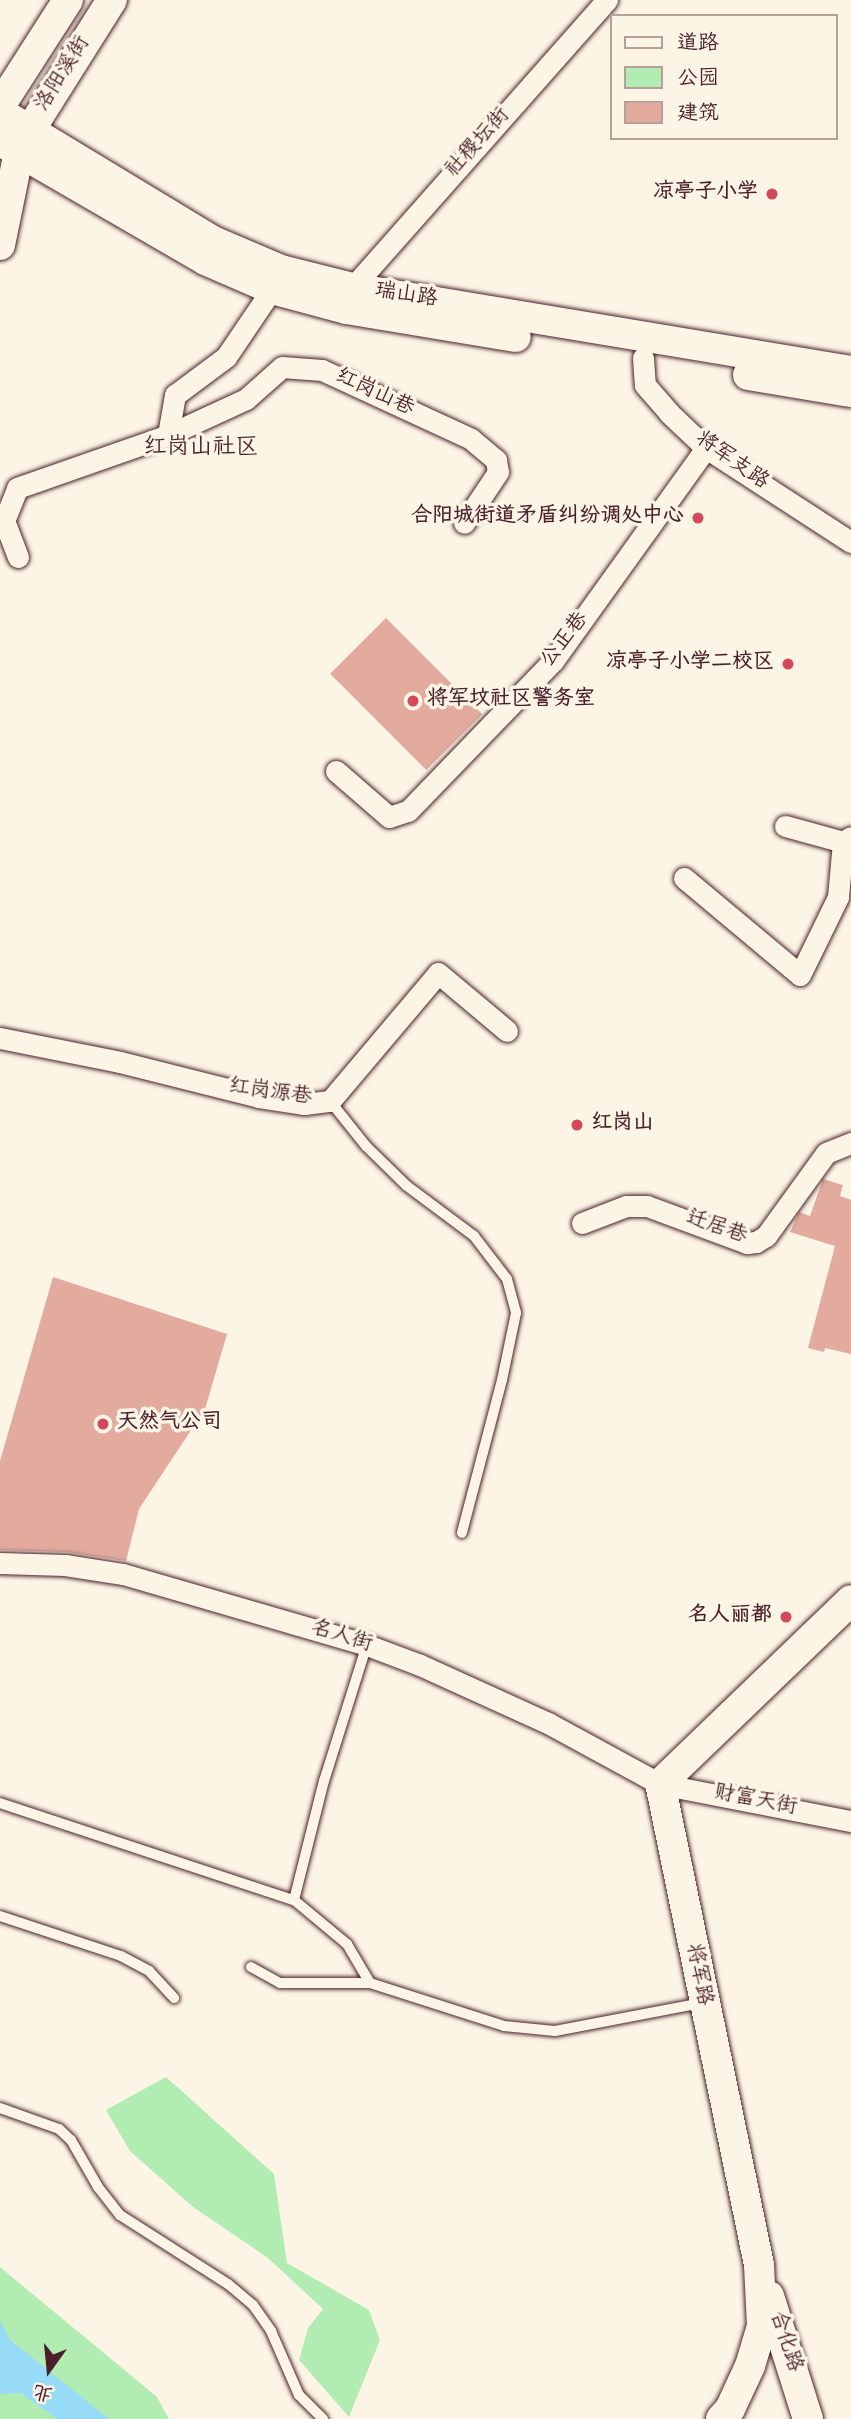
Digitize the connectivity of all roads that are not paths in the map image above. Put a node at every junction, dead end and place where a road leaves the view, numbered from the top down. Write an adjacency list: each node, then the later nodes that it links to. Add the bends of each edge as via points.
1 (68, 0): 4 (main road, 洛阳溪街)
2 (112, 0): 6 (main road, 洛阳溪街)
3 (599, 2): 8 (street, 社稷坛街)
4 (0, 106)
5 (0, 112): 6 (main road, 瑞山路)
6 (16, 141): 7 (main road); 8 (main road, 瑞山路, via 213,241 281,270); 9 (main road, 瑞山路, via 205,260)
7 (0, 244)
8 (352, 288): 11 (main road, 瑞山路)
9 (272, 289): 10 (main road, 瑞山路, via 346,309); 13 (street, via 226,357 175,396)
10 (643, 358): 12 (main road, 瑞山路); 14 (street, 将军支路, via 645,385 668,414)
11 (851, 371)
12 (851, 392)
13 (168, 435): 15 (street, 红岗山巷, via 247,399 282,367 321,370 471,439 496,460 498,472); 17 (street, 红岗山巷, via 17,488 4,521)
14 (706, 448): 16 (street, 将军支路); 18 (street, 公正巷, via 553,661 408,811 389,817)
15 (464, 523)
16 (851, 542)
17 (18, 557)
18 (336, 771)
19 (785, 826): 20 (street)
20 (847, 840): 21 (street, via 838,897 800,975)
21 (684, 878)
22 (507, 1031): 24 (street, 红岗源巷, via 438,973)
23 (0, 1038): 24 (street, 红岗源巷, via 259,1097 304,1104)
24 (330, 1101): 27 (lane, via 366,1146 407,1186 474,1236 507,1279 516,1313)
25 (851, 1143): 26 (street, 迁居巷, via 826,1153 766,1236 756,1242 747,1243 647,1206 625,1206)
26 (582, 1223)
27 (462, 1533)
28 (0, 1563): 30 (street, 名人街, via 65,1565 123,1574)
29 (851, 1600): 31 (main road)
30 (367, 1646): 31 (street, 名人街, via 548,1723); 34 (lane, via 324,1780)
31 (660, 1784): 33 (street, 财富天街); 39 (main road, 将军路)
32 (0, 1803): 34 (lane)
33 (851, 1821)
34 (294, 1900): 37 (lane, via 347,1944)
35 (0, 1916): 38 (lane, via 121,1956 149,1971)
36 (251, 1967): 37 (lane, via 280,1983)
37 (370, 1983): 39 (lane, via 504,2026 533,2030 555,2031)
38 (174, 1998)
39 (702, 2003): 41 (main road, 将军路)
40 (0, 2108): 42 (lane, via 59,2129 120,2215 253,2305 271,2331 299,2395)
41 (759, 2265): 43 (main road, 将军路, via 762,2326 750,2366); 44 (main road, 合化路)
42 (323, 2419)
43 (721, 2419)
44 (808, 2419)

